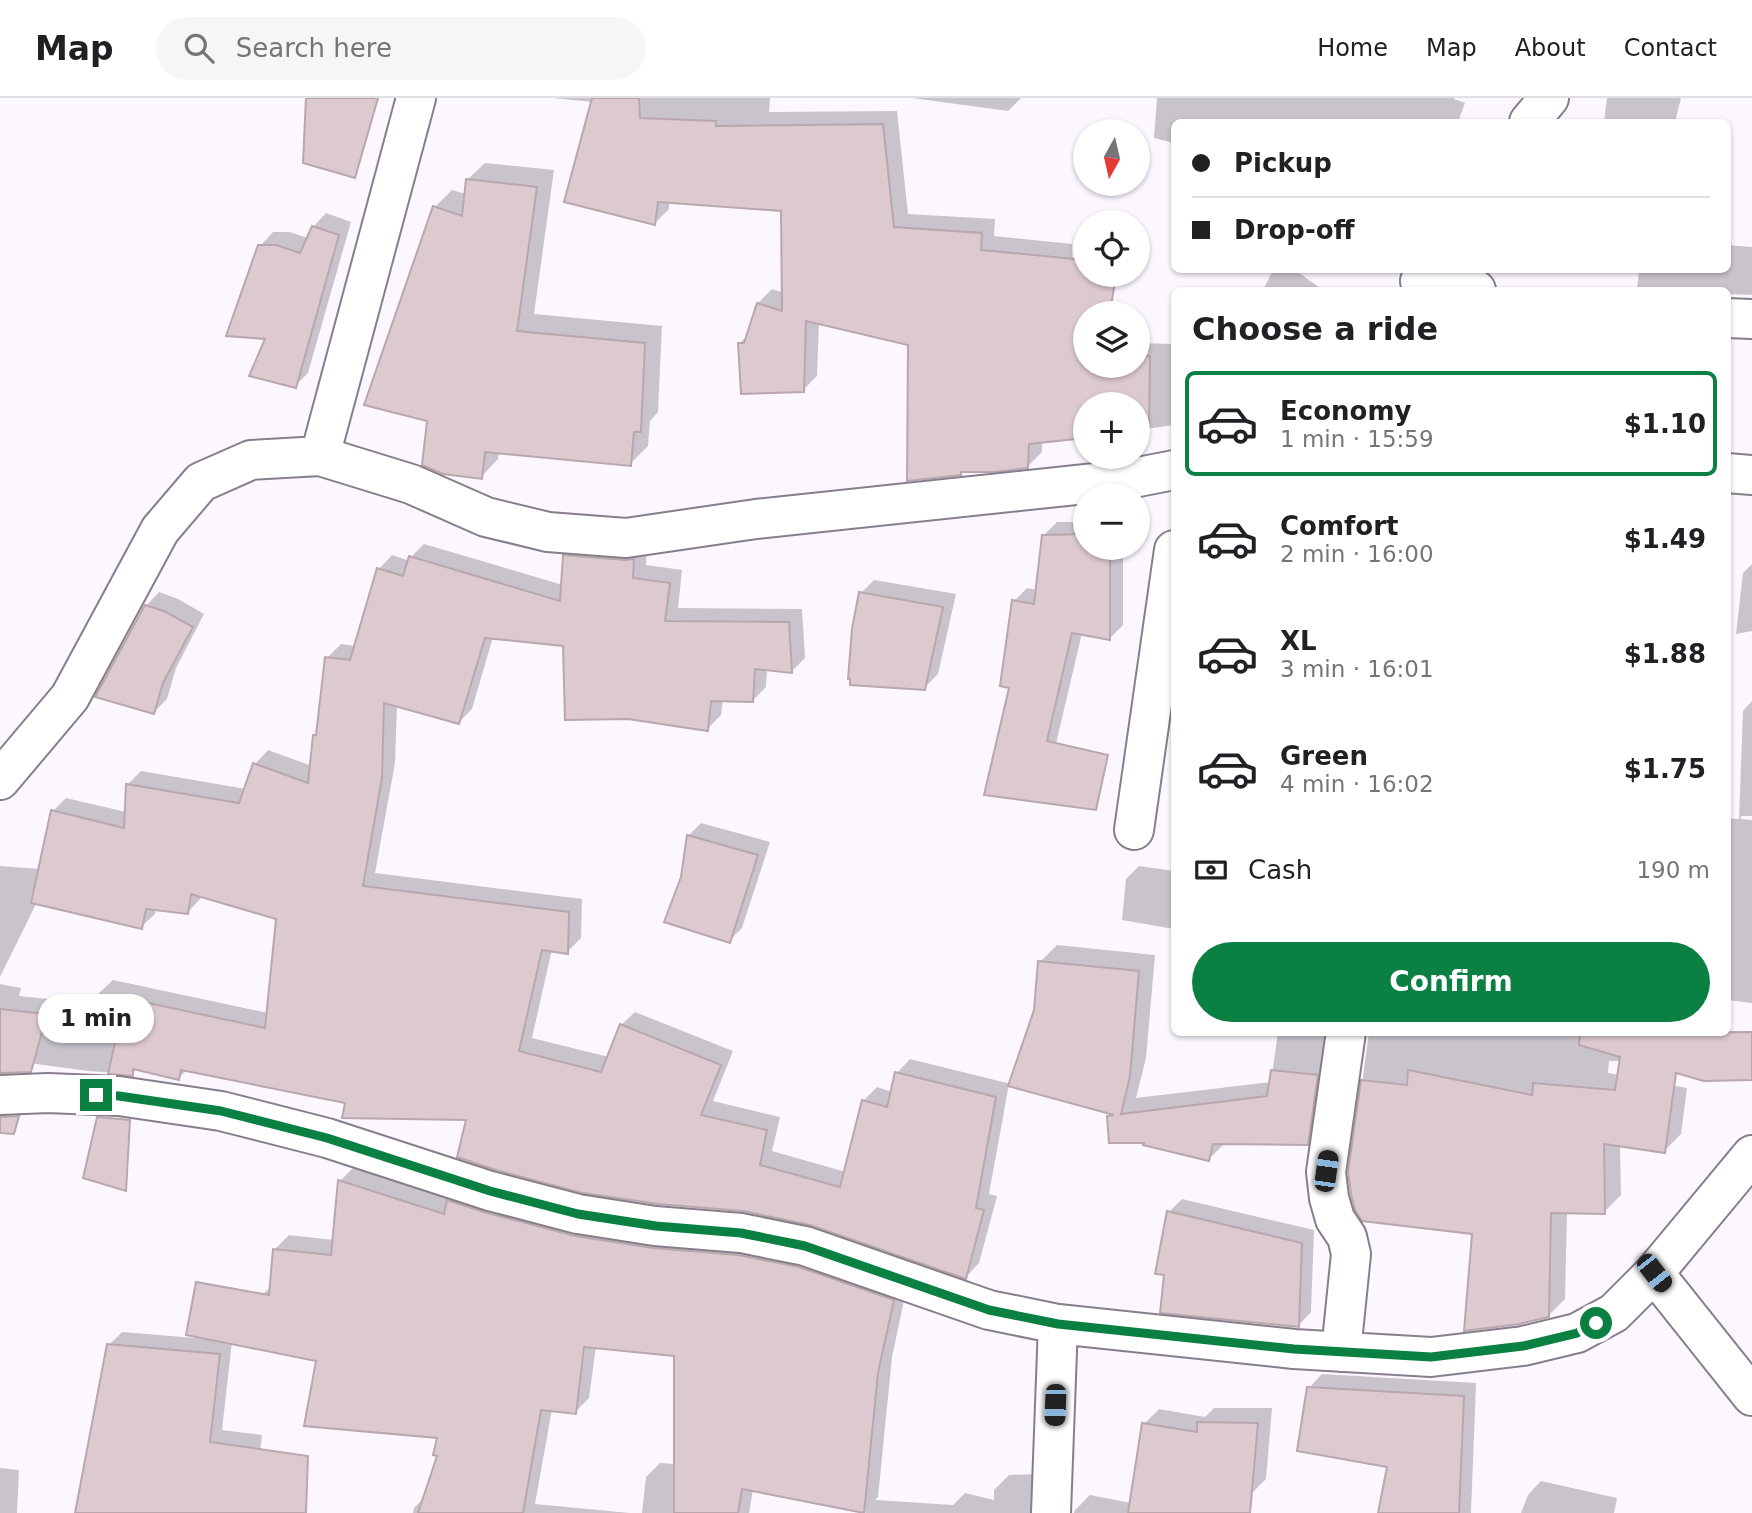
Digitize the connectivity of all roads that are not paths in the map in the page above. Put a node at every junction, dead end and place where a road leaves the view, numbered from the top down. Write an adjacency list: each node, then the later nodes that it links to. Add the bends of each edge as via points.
1 (416, 98): 8 (street)
2 (1549, 98): 3 (street)
3 (1532, 119)
4 (1420, 280): 5 (street)
5 (1459, 287)
6 (1731, 318): 7 (street)
7 (1752, 319)
8 (320, 456): 9 (street, via 411,484 486,517 548,532 626,538); 13 (street, via 251,460 201,482 159,530 70,697)
9 (1171, 471)
10 (1731, 473): 11 (street)
11 (1752, 475)
12 (1171, 571): 14 (street)
13 (0, 780)
14 (1134, 830)
15 (1345, 1036): 20 (street, via 1326,1171 1335,1219 1351,1254)
16 (0, 1095): 19 (street, via 119,1096 221,1111 578,1214 741,1233 805,1246 989,1310)
17 (1752, 1155): 18 (street)
18 (1654, 1273): 20 (street, via 1614,1313 1577,1333 1523,1346 1431,1357); 21 (street)
19 (1058, 1324): 20 (street); 22 (street)
20 (1340, 1352)
21 (1752, 1396)
22 (1051, 1513)

